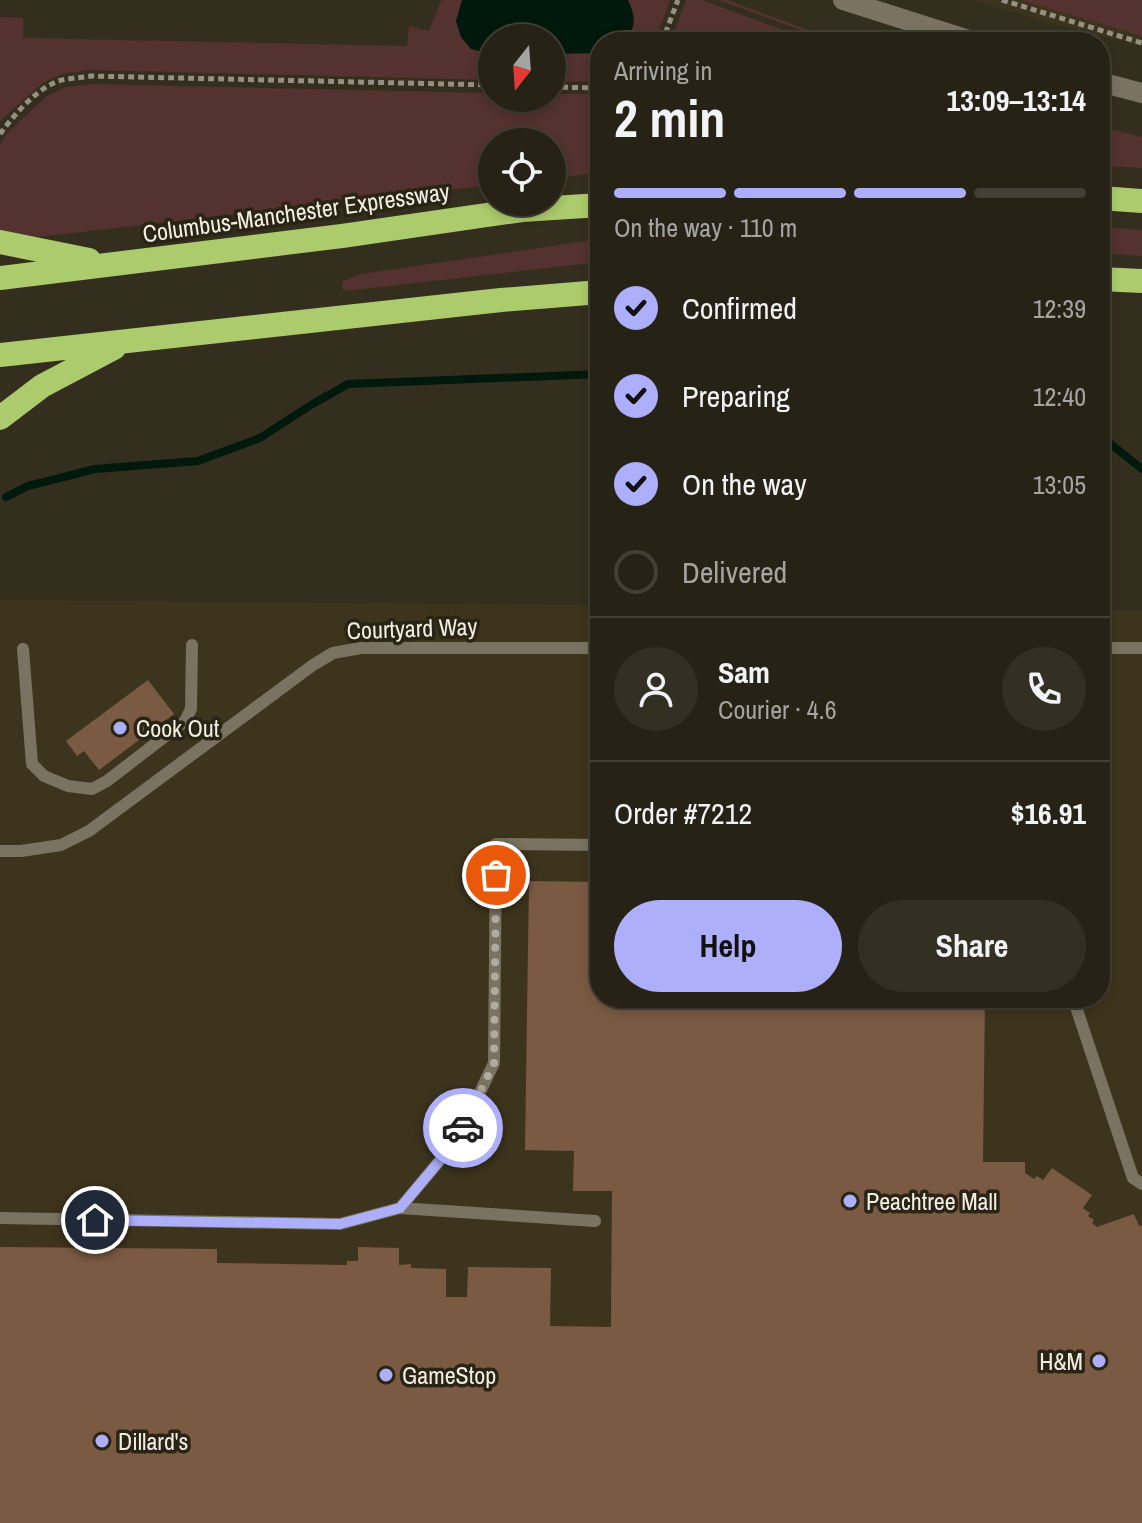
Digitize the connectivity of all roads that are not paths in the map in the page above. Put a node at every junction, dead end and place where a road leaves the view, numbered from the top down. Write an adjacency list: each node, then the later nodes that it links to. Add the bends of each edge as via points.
1 (843, 0): 2 (main road)
2 (944, 32)
3 (1110, 85): 4 (main road)
4 (1142, 93)
5 (1110, 199): 6 (highway)
6 (1142, 201)
7 (590, 206): 9 (highway, Columbus-Manchester Expressway, via 522,210)
8 (0, 242): 9 (highway)
9 (111, 265): 10 (highway, Columbus-Manchester Expressway)
10 (0, 278)
11 (1110, 279): 12 (highway)
12 (1142, 281)
13 (590, 293): 14 (highway)
14 (127, 341): 15 (highway); 16 (highway, via 42,386)
15 (0, 355)
16 (0, 418)
17 (192, 645): 21 (lane, via 191,709 185,721 92,789 44,776 32,764)
18 (590, 648): 23 (lane, Courtyard Way, via 361,648 333,653 89,831 61,845)
19 (1110, 648): 20 (lane)
20 (1142, 648)
21 (23, 649)
22 (590, 845): 26 (lane, via 496,844 494,1063 457,1140)
23 (0, 851)
24 (1076, 1008): 25 (lane, via 1133,1178)
25 (1142, 1184)
26 (400, 1208): 27 (lane, via 340,1224); 28 (lane)
27 (0, 1218)
28 (595, 1221)

